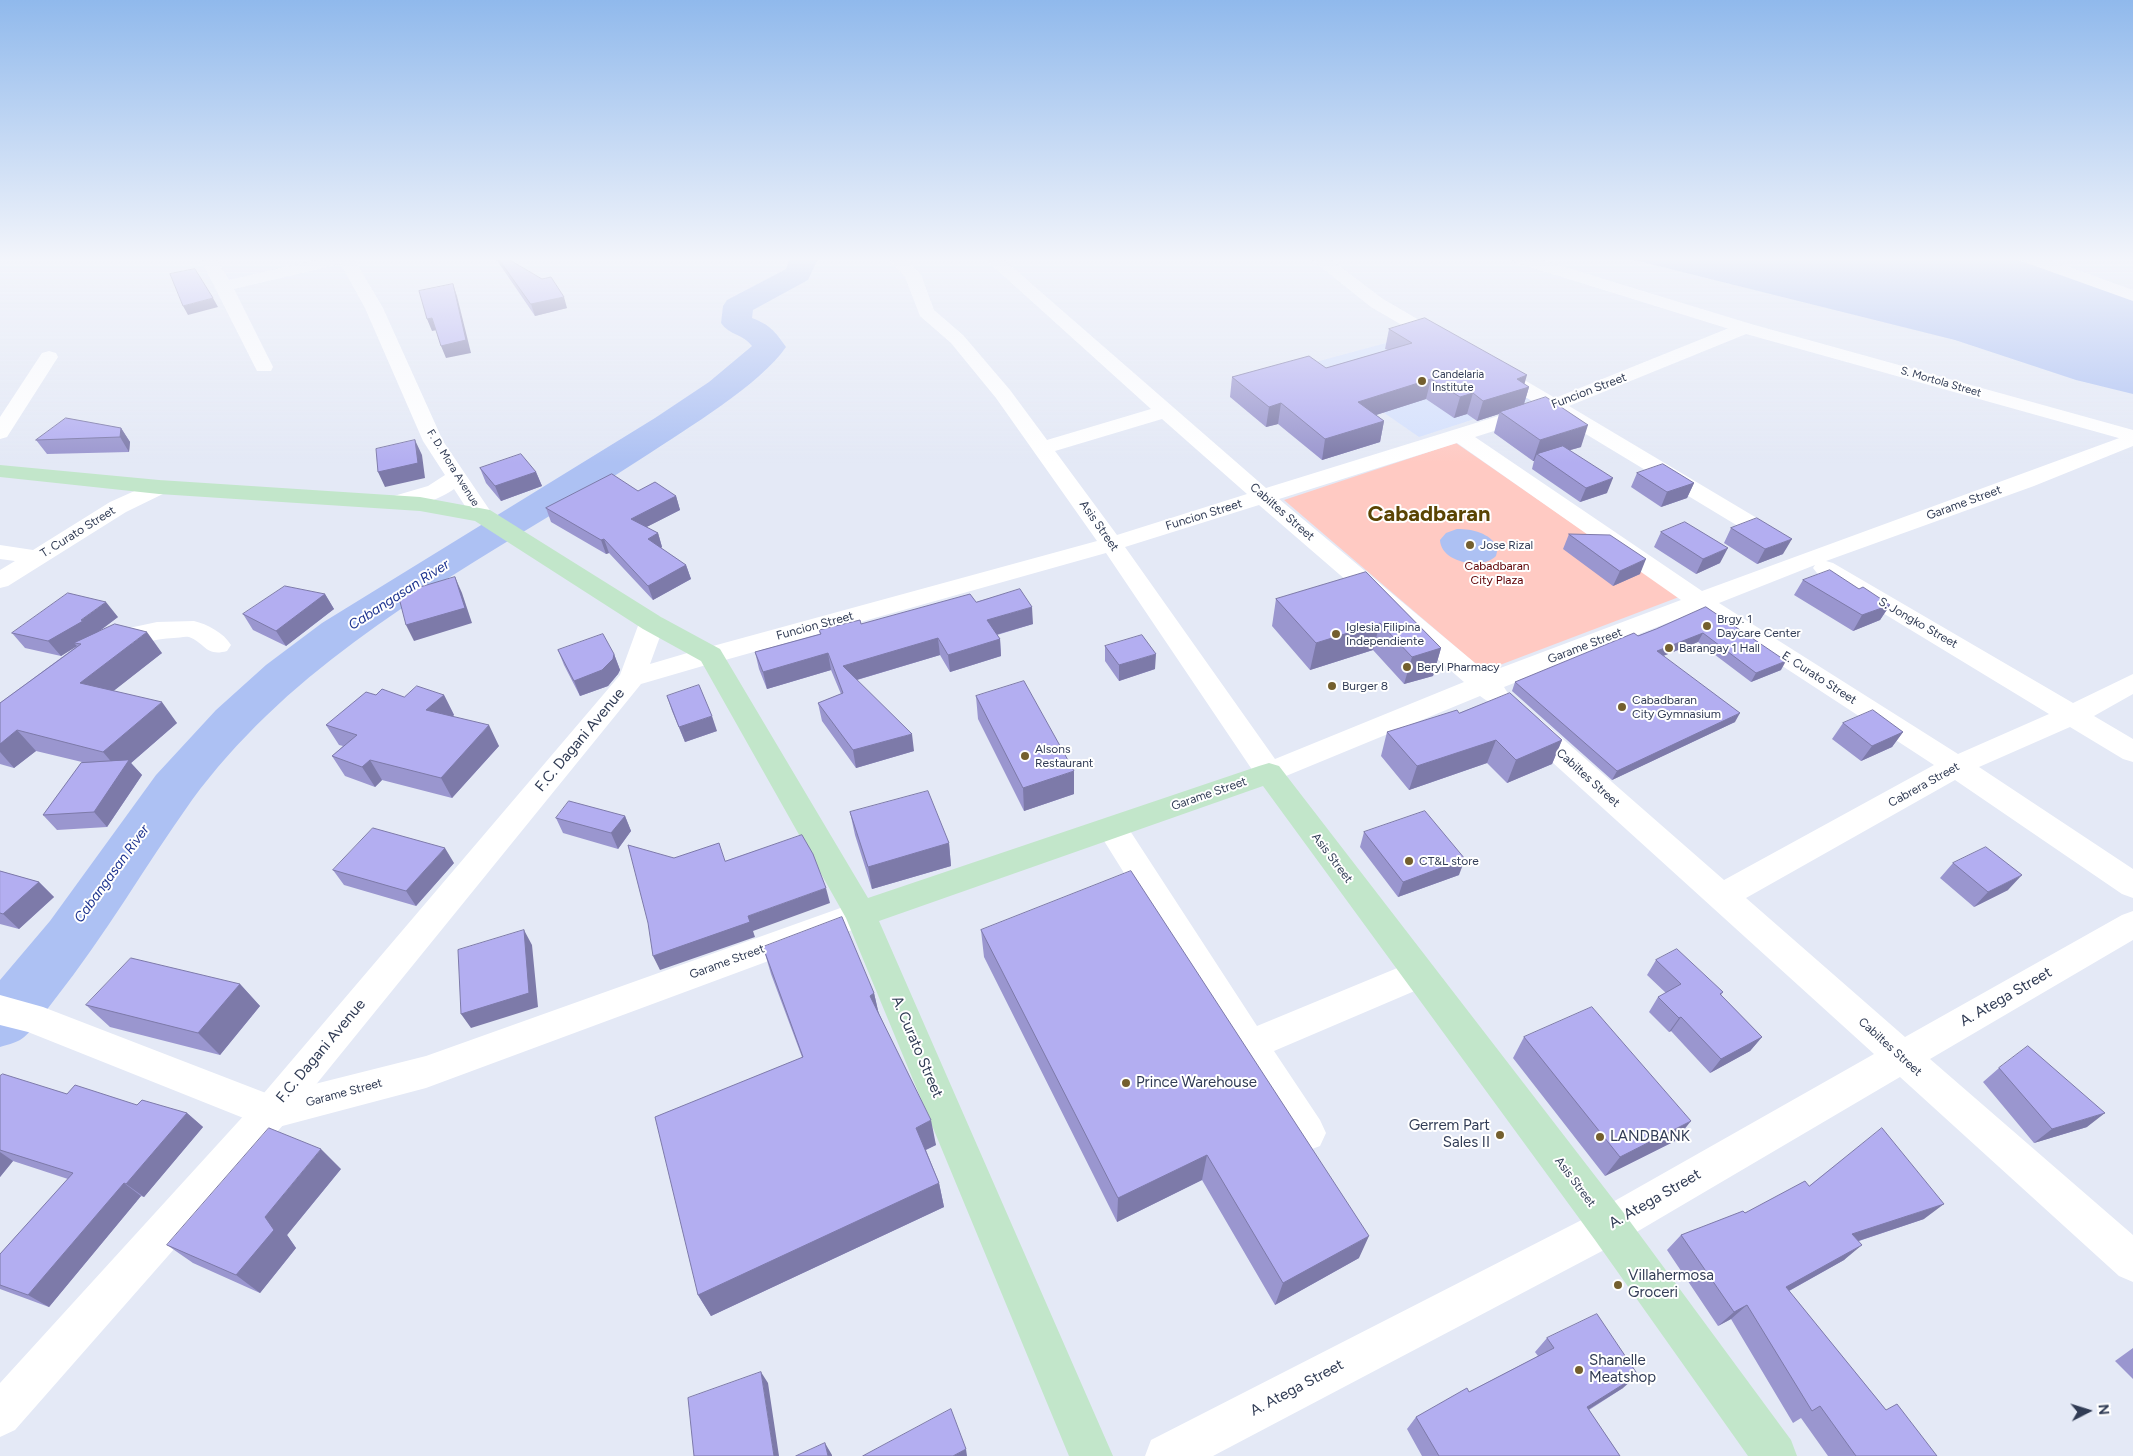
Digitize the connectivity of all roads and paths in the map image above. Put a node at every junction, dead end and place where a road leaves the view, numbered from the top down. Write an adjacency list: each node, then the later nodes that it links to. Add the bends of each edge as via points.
1 (244, 327): 9 (street)
2 (382, 327): 17 (street, F. D. Mora Avenue, via 433,440)
3 (943, 327): 15 (street, Asis Street, via 1003,394)
4 (1070, 327): 11 (street, Cabiltes Street)
5 (1419, 327): 10 (street, S. Jongko Street)
6 (1742, 327): 7 (street, S. Mortola Street)
7 (1745, 328): 10 (street, Funcion Street); 14 (street, S. Mortola Street)
8 (49, 357): 12 (street)
9 (264, 367)
10 (1555, 405): 13 (street, Funcion Street); 27 (street, S. Jongko Street)
11 (1166, 411): 15 (street); 20 (street, Cabiltes Street)
12 (0, 433)
13 (1458, 434): 20 (street, Funcion Street); 29 (street, E. Curato Street)
14 (2133, 438): 27 (street, Garame Street, via 2017,484)
15 (1044, 448): 24 (street, Asis Street)
16 (0, 471): 18 (main road)
17 (456, 475): 21 (street, via 436,493); 23 (street, F. D. Mora Avenue)
18 (131, 484): 19 (main road); 22 (street)
19 (159, 487): 21 (main road); 22 (street, T. Curato Street)
20 (1263, 496): 24 (street, Funcion Street); 36 (street, Cabiltes Street)
21 (395, 503): 23 (main road, via 420,504)
22 (118, 507): 26 (street, T. Curato Street)
23 (495, 523): 30 (main road)
24 (1112, 544): 33 (street, Funcion Street); 40 (street, Asis Street)
25 (0, 552): 26 (street)
26 (36, 558): 28 (street, T. Curato Street)
27 (1809, 559): 29 (street, Garame Street); 37 (street, S. Jongko Street)
28 (0, 581)
29 (1701, 602): 36 (street, Garame Street); 39 (street, E. Curato Street)
30 (652, 623): 33 (main road); 34 (street)
31 (218, 645): 32 (street, via 194,629 157,630 112,639)
32 (87, 654)
33 (710, 655): 34 (street, Funcion Street); 44 (main road, A. Curato Street)
34 (632, 678): 50 (street, F.C. Dagani Avenue)
35 (2133, 683): 37 (street, Cabrera Street)
36 (1484, 684): 40 (street, Garame Street); 43 (street, Cabiltes Street)
37 (2073, 714): 38 (street, S. Jongko Street); 39 (street, Cabrera Street)
38 (2133, 752)
39 (1956, 766): 42 (street, E. Curato Street); 43 (street, Cabrera Street)
40 (1269, 773): 41 (main road, Garame Street); 46 (main road, Asis Street)
41 (1112, 828): 44 (main road, Garame Street); 48 (street)
42 (2133, 885)
43 (1721, 897): 49 (street, Cabiltes Street)
44 (860, 914): 50 (street, Garame Street, via 426,1072); 55 (main road, A. Curato Street)
45 (2133, 924): 49 (street, A. Atega Street)
46 (1419, 974): 48 (street); 52 (main road, Asis Street)
47 (15, 1014): 50 (street)
48 (1250, 1045): 51 (street)
49 (1902, 1058): 52 (street, A. Atega Street); 53 (street, Cabiltes Street)
50 (271, 1112): 54 (street, F.C. Dagani Avenue)
51 (1306, 1132)
52 (1609, 1226): 56 (street, A. Atega Street); 57 (main road, Asis Street)
53 (2133, 1262)
54 (0, 1415)
55 (1091, 1456)
56 (1167, 1456)
57 (1775, 1456)

